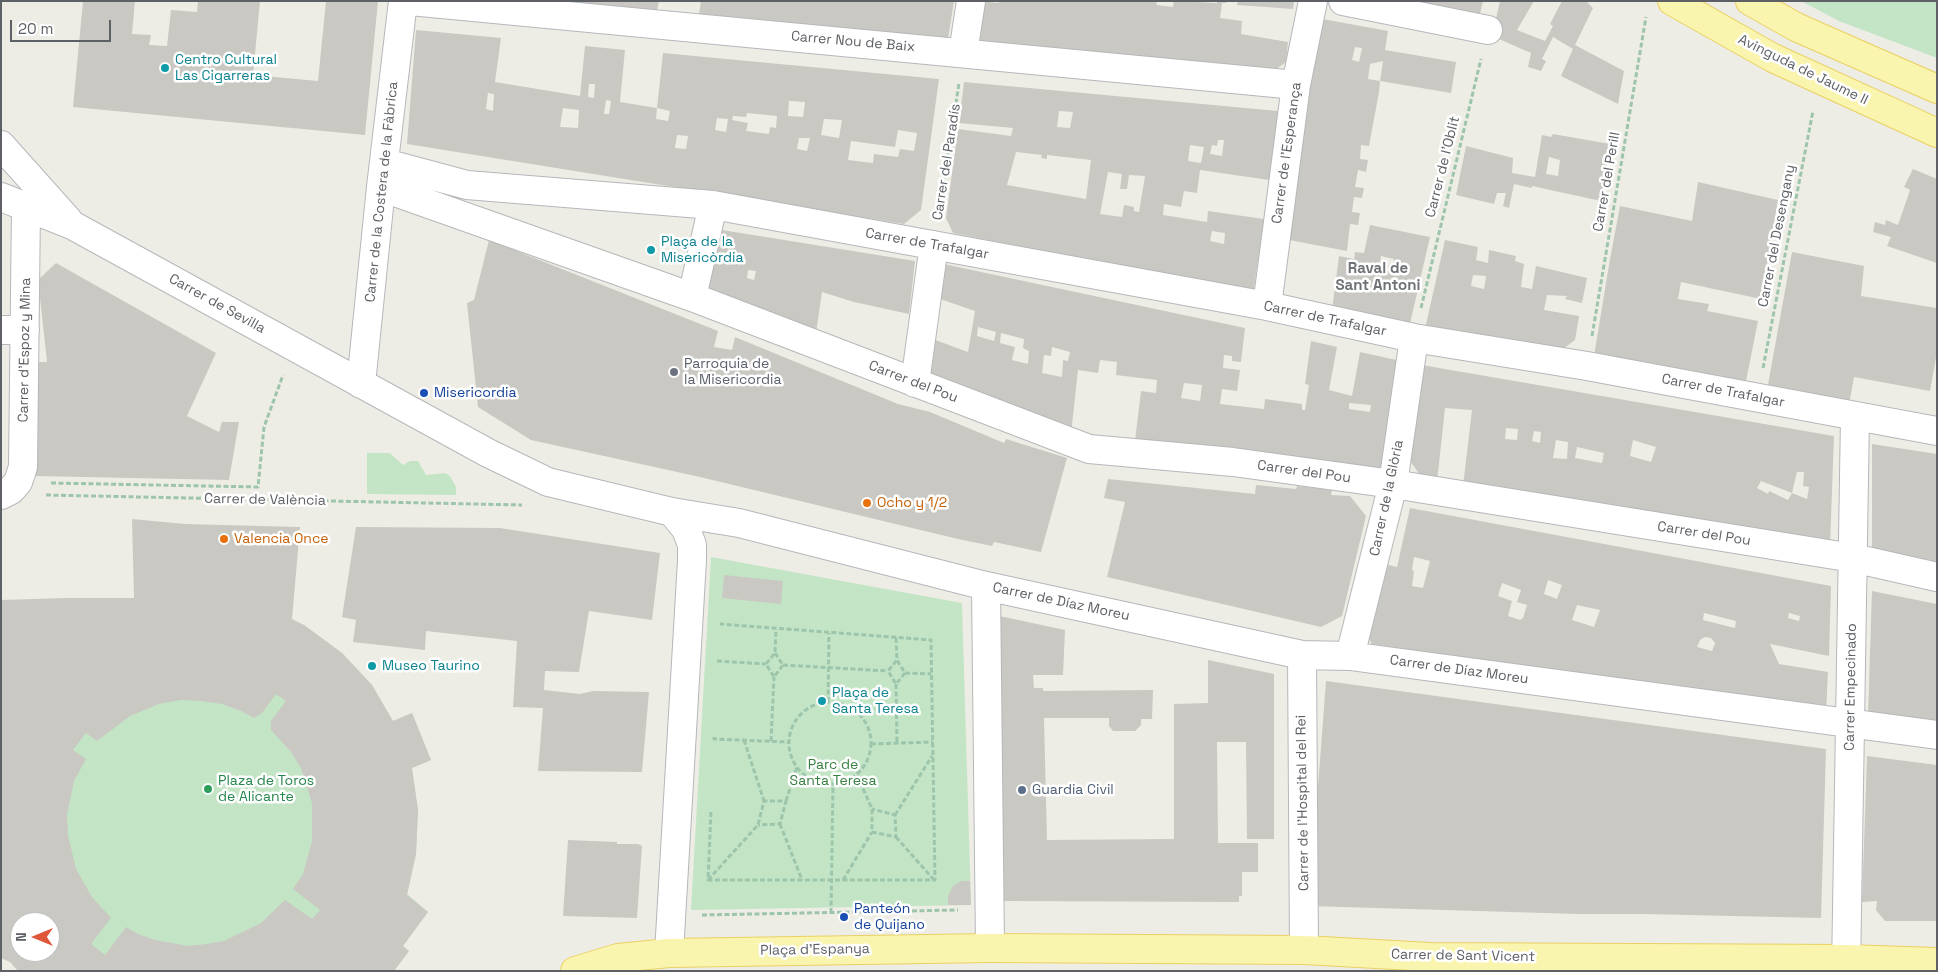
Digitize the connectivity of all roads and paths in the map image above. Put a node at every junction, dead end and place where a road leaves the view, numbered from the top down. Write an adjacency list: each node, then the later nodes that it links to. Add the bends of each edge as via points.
1 (403, 1): 16 (street, Carrer de la Costera de la Fàbrica)
2 (410, 1): 10 (street, Carrer Nou de Baix)
3 (971, 1): 10 (street)
4 (1313, 1): 12 (street, Carrer de l'Esperança)
5 (1342, 1): 9 (street)
6 (1672, 1): 11 (main road, Avinguda de Jaume II, via 1773,58)
7 (1750, 1): 13 (main road, via 1796,27)
8 (1647, 11): 26 (path, Carrer del Perill)
9 (1488, 30): 25 (path, Carrer de l'Oblit)
10 (963, 52): 12 (street, Carrer Nou de Baix); 21 (path, Carrer del Paradís)
11 (1819, 79): 14 (main road, Avinguda de Jaume II); 30 (path, Carrer del Desengany)
12 (1296, 85): 23 (street, Carrer de l'Esperança)
13 (1937, 89)
14 (1937, 133)
15 (1, 145): 20 (street, Carrer de Sevilla)
16 (383, 175): 18 (street); 22 (street); 29 (street, Carrer de la Costera de la Fàbrica)
17 (1, 197): 19 (street, Carrer de Sevilla)
18 (714, 205): 21 (street, Carrer de Trafalgar); 22 (street)
19 (26, 206): 20 (street, Carrer de Sevilla); 24 (street, Carrer d'Espoz y Mina)
20 (72, 225): 29 (street, Carrer de Sevilla)
21 (934, 245): 23 (street, Carrer de Trafalgar); 28 (street)
22 (692, 297): 28 (street, Carrer del Pou)
23 (1267, 306): 25 (street, Carrer de Trafalgar)
24 (13, 330): 35 (street, Carrer d'Espoz y Mina, via 22,467 18,482)
25 (1414, 338): 26 (street, Carrer de Trafalgar); 34 (street, Carrer de la Glòria)
26 (1587, 366): 30 (street, Carrer de Trafalgar)
27 (285, 368): 33 (path, via 264,427 258,488)
28 (915, 383): 34 (street, Carrer del Pou, via 1088,449 1233,462)
29 (361, 384): 37 (street, Carrer de Sevilla, via 533,476)
30 (1758, 398): 31 (street, Carrer de Trafalgar)
31 (1855, 416): 32 (street, Carrer de Trafalgar); 40 (street, Carrer Empecinado)
32 (1937, 431)
33 (51, 484)
34 (1393, 484): 40 (street, Carrer del Pou); 50 (street, Carrer de la Glòria)
35 (6, 493): 36 (path, Carrer de València)
36 (531, 506)
37 (672, 512): 38 (street); 39 (street, via 686,529)
38 (739, 523): 39 (street, via 715,525 704,530); 42 (street)
39 (692, 545): 93 (street)
40 (1853, 558): 41 (street, Carrer del Pou); 63 (street, Carrer Empecinado)
41 (1937, 577)
42 (986, 586): 49 (street, Carrer de Díaz Moreu); 92 (street)
43 (776, 628): 44 (path); 45 (path, via 718,624); 48 (path)
44 (829, 632): 46 (path); 55 (path)
45 (718, 633)
46 (896, 638): 51 (path); 59 (path, via 931,640)
47 (717, 652): 52 (path)
48 (775, 653): 53 (path); 54 (path)
49 (1302, 655): 50 (street, Carrer de Díaz Moreu); 95 (street, Carrer de l'Hospital del Rei)
50 (1350, 656): 63 (street, Carrer de Díaz Moreu)
51 (897, 660): 57 (path); 58 (path)
52 (717, 661): 53 (path); 56 (path)
53 (766, 664): 60 (path)
54 (783, 665): 55 (path); 60 (path)
55 (829, 668): 57 (path); 62 (path)
56 (716, 671)
57 (888, 672): 61 (path)
58 (905, 673): 59 (path); 61 (path)
59 (932, 674): 70 (path)
60 (774, 677): 68 (path)
61 (896, 684): 71 (path)
62 (828, 702): 69 (path, via 803,711 792,725); 72 (path, via 852,707 864,719)
63 (1850, 723): 65 (street, Carrer de Díaz Moreu); 101 (street, Carrer Empecinado)
64 (714, 730): 66 (path)
65 (1937, 735)
66 (714, 739): 67 (path); 73 (path)
67 (744, 740): 68 (path); 78 (path)
68 (771, 741): 69 (path)
69 (788, 742): 75 (path, via 791,759)
70 (933, 742): 71 (path); 74 (path)
71 (897, 743): 72 (path)
72 (871, 744): 76 (path, via 863,768)
73 (714, 749)
74 (933, 754): 82 (path); 90 (path)
75 (797, 767): 77 (path, via 801,774 816,782); 79 (path)
76 (857, 774): 77 (path, via 850,780); 81 (path)
77 (833, 785): 91 (path)
78 (764, 801): 79 (path); 84 (path)
79 (786, 801): 83 (path)
80 (711, 805): 87 (path)
81 (872, 809): 82 (path); 85 (path)
82 (895, 815): 86 (path)
83 (780, 824): 84 (path); 88 (path)
84 (758, 825): 87 (path)
85 (872, 832): 86 (path); 89 (path)
86 (896, 837): 90 (path)
87 (708, 880): 88 (path)
88 (802, 880): 91 (path)
89 (843, 880): 90 (path); 91 (path)
90 (935, 880)
91 (831, 881): 94 (path)
92 (990, 907): 94 (path); 97 (street)
93 (672, 911): 94 (path, via 696,915); 98 (street)
94 (831, 913)
95 (1304, 950): 97 (main road, Carrer de Sant Vicent); 100 (main road, Carrer de Sant Vicent)
96 (964, 959): 97 (main road, Plaça d'Espanya); 98 (main road, Plaça d'Espanya)
97 (986, 959)
98 (668, 962): 102 (main road, Plaça d'Espanya, via 618,958)
99 (1937, 962): 101 (main road, Carrer de Sant Vicent)
100 (1429, 964): 101 (main road, Carrer de Sant Vicent)
101 (1846, 965)
102 (575, 971)

